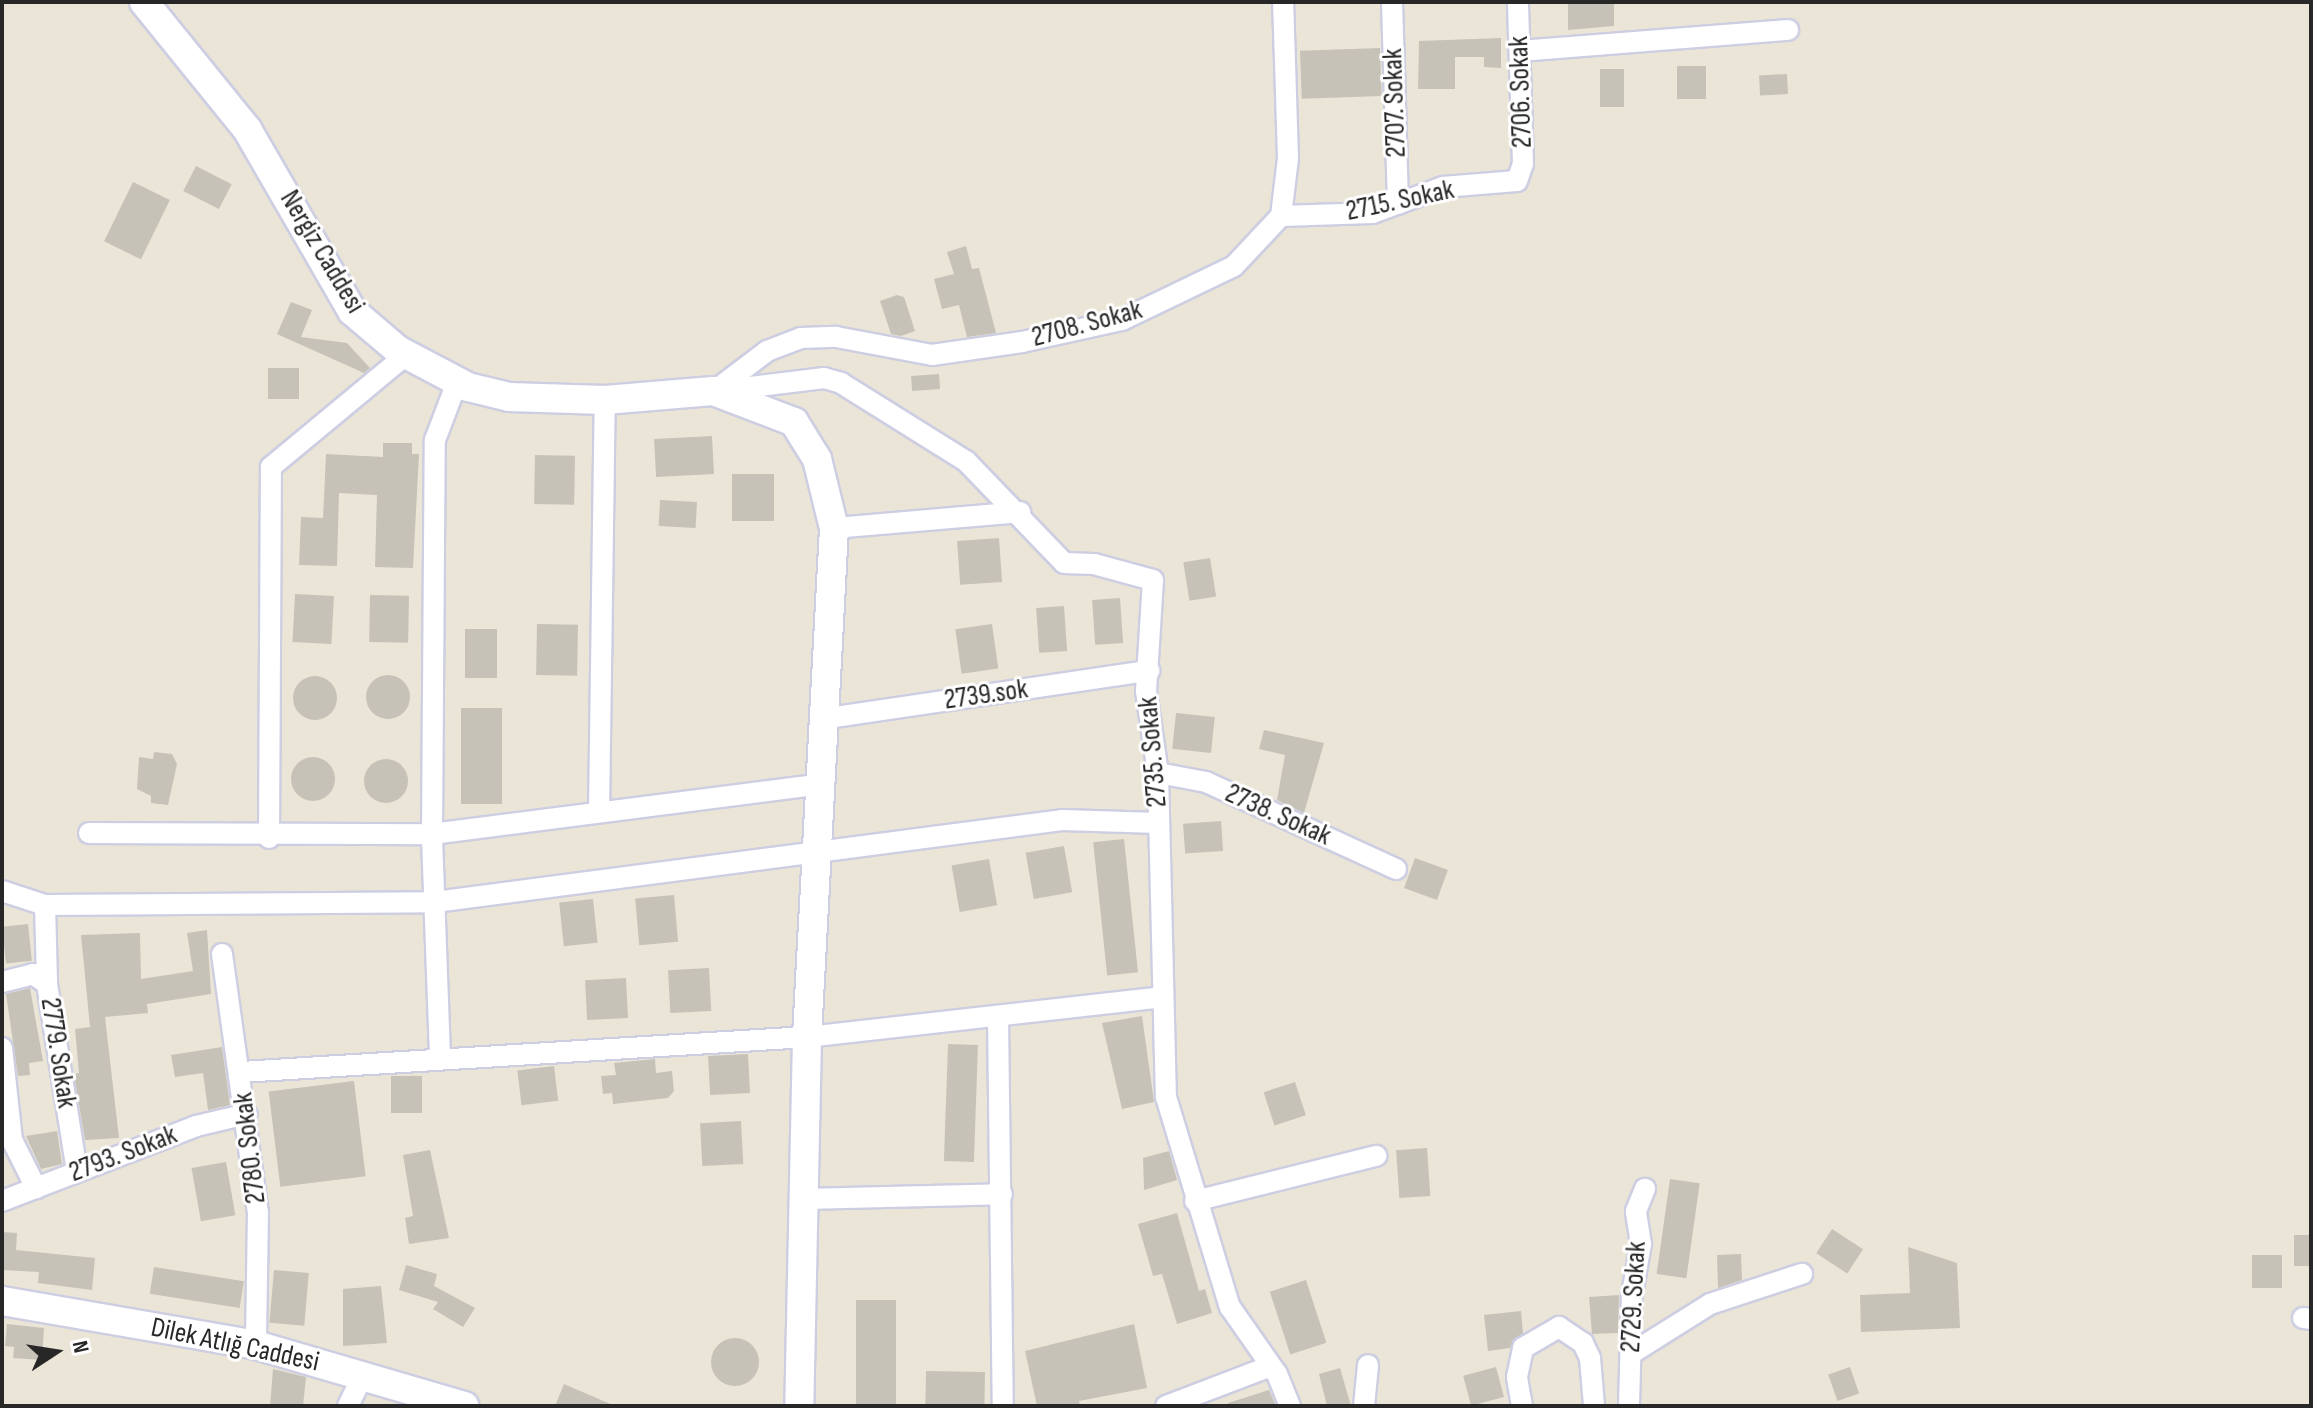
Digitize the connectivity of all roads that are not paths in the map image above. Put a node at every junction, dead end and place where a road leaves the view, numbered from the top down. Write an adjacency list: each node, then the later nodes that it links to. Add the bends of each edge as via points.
1 (144, 2): 10 (street, Nergiz Caddesi, via 247,129 352,311)
2 (1283, 2): 9 (street, via 1288,158)
3 (1392, 2): 8 (street, 2707. Sokak)
4 (1518, 2): 6 (street, 2706. Sokak)
5 (1788, 30): 6 (street)
6 (1520, 51): 7 (street, 2706. Sokak, via 1523,164)
7 (1517, 181): 8 (street, 2715. Sokak, via 1443,187)
8 (1398, 204): 9 (street, 2715. Sokak, via 1357,215)
9 (1281, 216): 12 (street, 2708. Sokak, via 1234,266 1122,320 932,355 836,337 801,338 767,351)
10 (406, 355): 11 (street, Nergiz Caddesi); 24 (street, via 271,467)
11 (457, 382): 13 (street, Nergiz Caddesi, via 509,397); 23 (street, via 435,440)
12 (713, 391): 13 (street, Nergiz Caddesi); 14 (street, 2735. Sokak, via 824,378 841,383 932,435); 15 (street, via 794,422 817,459)
13 (605, 400): 20 (street)
14 (1020, 512): 15 (street); 16 (street, 2735. Sokak, via 1064,563 1094,564 1153,580)
15 (834, 528): 17 (street)
16 (1149, 671): 17 (street, 2739.sok); 18 (street, 2735. Sokak)
17 (822, 719): 19 (street)
18 (1158, 773): 21 (street, 2735. Sokak); 26 (street, 2738. Sokak, via 1206,782)
19 (820, 784): 20 (street); 25 (street)
20 (599, 812): 23 (street)
21 (1159, 823): 25 (street, via 1062,820); 33 (street, 2735. Sokak)
22 (89, 833): 24 (street)
23 (432, 834): 24 (street); 28 (street)
24 (269, 838)
25 (820, 857): 28 (street); 35 (street)
26 (1396, 869)
27 (2, 891): 29 (street)
28 (435, 902): 29 (street); 37 (street)
29 (45, 905): 32 (street)
30 (222, 954): 38 (street, 2780. Sokak)
31 (2, 982): 32 (street, 2779. Sokak, via 33,974)
32 (47, 984): 41 (street, 2779. Sokak)
33 (1163, 997): 34 (street); 47 (street, 2735. Sokak, via 1166,1097)
34 (998, 1016): 35 (street); 44 (street)
35 (807, 1037): 37 (street); 45 (street)
36 (2, 1048): 42 (street, 2779. Sokak, via 12,1140)
37 (440, 1056): 38 (street)
38 (241, 1072): 39 (street, 2780. Sokak)
39 (247, 1114): 41 (street, 2793. Sokak, via 216,1119); 50 (street, 2780. Sokak, via 258,1212)
40 (1376, 1156): 47 (street)
41 (77, 1172): 42 (street, 2793. Sokak)
42 (36, 1188): 46 (street, 2793. Sokak)
43 (1645, 1189): 51 (street, 2729. Sokak, via 1636,1211 1641,1244 1632,1294)
44 (1002, 1194): 45 (street); 59 (street)
45 (803, 1199): 58 (street)
46 (2, 1201)
47 (1195, 1201): 53 (street, 2735. Sokak, via 1230,1307)
48 (1802, 1274): 51 (street, via 1710,1304)
49 (2, 1301): 50 (street, Dilek Atlığ Caddesi)
50 (256, 1345): 54 (street, Dilek Atlığ Caddesi)
51 (1632, 1353): 65 (street, 2729. Sokak)
52 (1368, 1365): 62 (street)
53 (1271, 1366): 60 (street); 61 (street, 2735. Sokak)
54 (364, 1373): 55 (street, Dilek Atlığ Caddesi); 56 (street)
55 (399, 1395): 57 (street, Dilek Atlığ Caddesi)
56 (348, 1406)
57 (464, 1406)
58 (799, 1406)
59 (1003, 1406)
60 (1166, 1406)
61 (1290, 1406)
62 (1364, 1406)
63 (1522, 1406): 64 (street, via 1517,1377 1523,1348 1547,1329 1559,1327 1583,1343 1590,1358)
64 (1594, 1406)
65 (1629, 1406)

